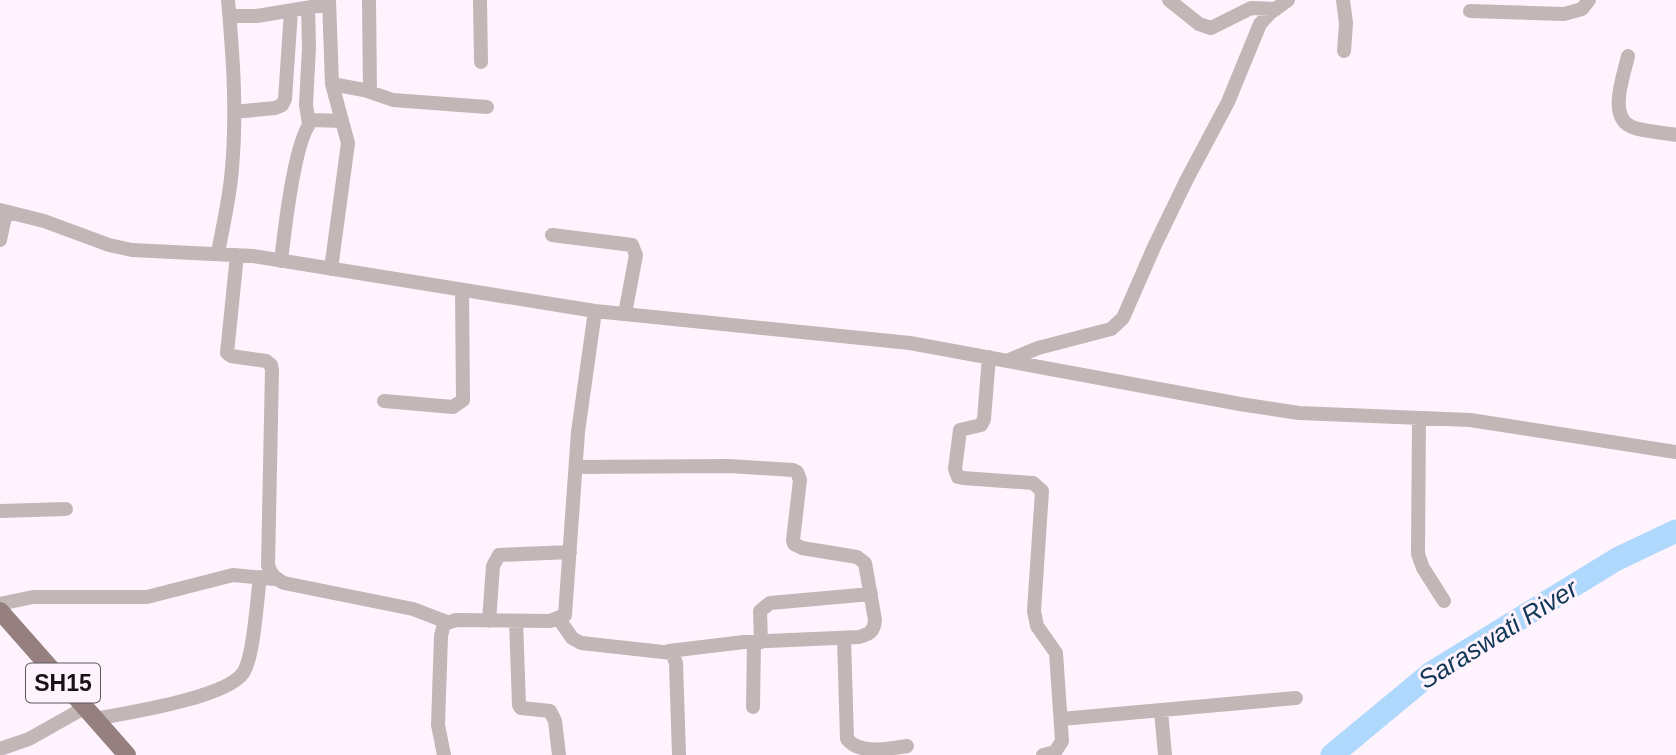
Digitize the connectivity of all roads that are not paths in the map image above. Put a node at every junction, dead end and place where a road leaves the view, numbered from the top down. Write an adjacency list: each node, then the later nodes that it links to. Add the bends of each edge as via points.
1 (228, 0): 14 (street)
2 (367, 0): 3 (street); 19 (street)
3 (384, 0)
4 (480, 0): 17 (street)
5 (1169, 0): 11 (street, via 1211,28 1251,8)
6 (1288, 0): 11 (street)
7 (1343, 0): 15 (street)
8 (1589, 0): 13 (street, via 1582,9 1564,14)
9 (329, 2): 10 (street); 18 (street)
10 (308, 8): 12 (street); 23 (street)
11 (1276, 9): 36 (street, via 1261,24 1123,318 1111,329)
12 (291, 11): 14 (street); 21 (street, via 282,105)
13 (1470, 11)
14 (230, 16): 21 (street)
15 (1344, 51)
16 (1628, 56): 24 (street, via 1619,100 1622,118 1632,127)
17 (481, 62)
18 (332, 84): 19 (street); 22 (street)
19 (370, 92): 20 (street, via 399,100)
20 (487, 107)
21 (234, 112): 28 (street, via 231,180)
22 (342, 121): 23 (street, via 313,120); 31 (street, via 347,155)
23 (309, 124): 30 (street, via 292,183)
24 (1676, 135)
25 (3, 211): 27 (street); 28 (street, via 132,250)
26 (552, 235): 34 (street, via 632,245 635,262)
27 (0, 240)
28 (218, 253): 29 (street)
29 (237, 255): 30 (street); 44 (street, via 226,353 271,365)
30 (281, 261): 31 (street)
31 (331, 269): 32 (street)
32 (462, 290): 33 (street); 37 (street, via 463,400 453,407)
33 (595, 311): 34 (street); 40 (street)
34 (625, 314): 35 (street, via 909,343)
35 (989, 357): 36 (street); 60 (street, via 984,419 981,425 960,430 955,469 958,477 1033,484 1042,491 1034,611 1037,626 1056,653)
36 (1009, 360): 38 (street, via 1240,404)
37 (384, 401)
38 (1419, 418): 39 (street, via 1470,420); 46 (street, via 1418,554)
39 (1676, 453)
40 (576, 467): 43 (street); 45 (street, via 729,466 797,472 794,544 861,559)
41 (66, 509): 42 (street)
42 (0, 512)
43 (570, 552): 49 (street, via 567,608); 50 (street, via 499,555 493,566)
44 (268, 578): 47 (street, via 223,576 147,597 33,597); 52 (street, via 412,609); 59 (street, via 249,657 236,680 193,697)
45 (871, 594): 53 (street, via 875,620 871,632); 54 (street, via 769,603 760,611)
46 (1444, 601)
47 (0, 604)
48 (3, 619): 59 (main road, SH15)
49 (559, 619): 51 (street); 55 (street, via 581,643)
50 (489, 621): 51 (street); 52 (street)
51 (516, 621): 65 (street, via 519,705 550,711)
52 (447, 622): 64 (street, via 441,636 438,715)
53 (844, 638): 54 (street); 61 (street, via 847,739 863,749)
54 (757, 642): 55 (street); 57 (street)
55 (669, 651): 66 (street, via 676,663)
56 (1296, 698): 58 (street)
57 (753, 707)
58 (1161, 711): 60 (street); 68 (street)
59 (90, 713): 62 (street); 63 (main road, SH15)
60 (1061, 719): 67 (street, via 1060,748)
61 (907, 746)
62 (0, 749)
63 (127, 755)
64 (444, 755)
65 (559, 755)
66 (679, 755)
67 (1043, 755)
68 (1165, 755)

